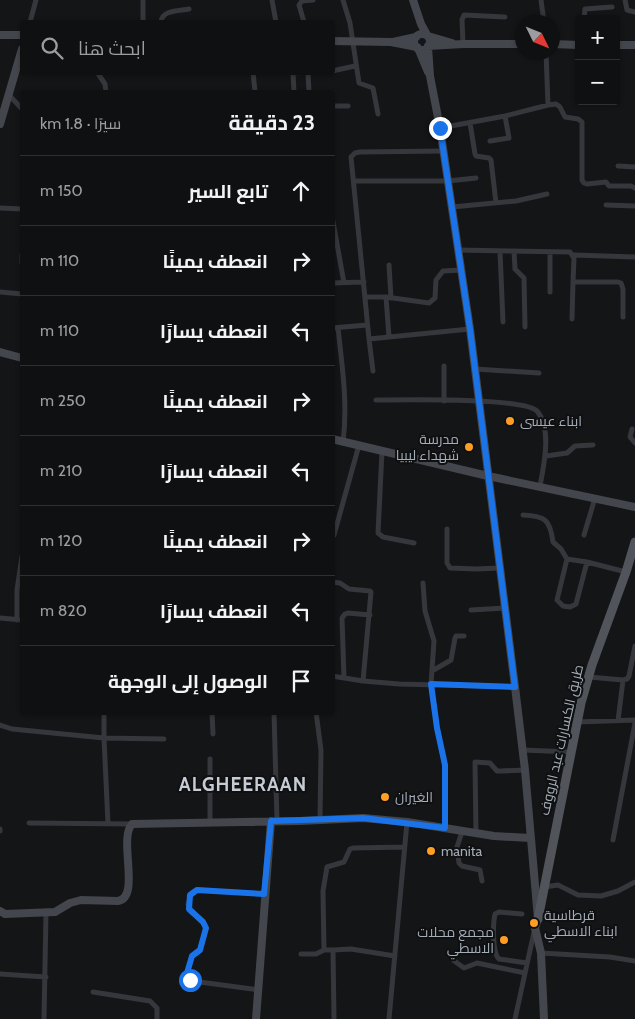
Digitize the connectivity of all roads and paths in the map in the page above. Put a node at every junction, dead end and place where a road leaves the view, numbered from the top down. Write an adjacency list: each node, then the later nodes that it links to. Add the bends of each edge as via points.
1 (36, 0): 16 (street)
2 (143, 0): 17 (street)
3 (272, 0): 19 (street)
4 (313, 0): 20 (street, via 299,4)
5 (343, 0): 26 (street)
6 (413, 0): 11 (street)
7 (541, 0): 13 (street)
8 (625, 0): 12 (street, via 627,10)
9 (612, 7): 14 (street, via 585,9)
10 (189, 9): 18 (street, via 165,14)
11 (416, 10): 23 (street); 24 (street)
12 (635, 12)
13 (543, 15)
14 (584, 15)
15 (505, 16): 28 (street, via 464,16)
16 (31, 20)
17 (143, 20)
18 (161, 20)
19 (276, 20)
20 (303, 20)
21 (0, 35): 22 (street)
22 (20, 35)
23 (416, 36): 24 (street); 27 (street); 35 (street)
24 (427, 36): 28 (street); 34 (street)
25 (335, 41): 26 (street)
26 (353, 41): 27 (street); 38 (street)
27 (391, 42): 35 (street)
28 (460, 44): 29 (street); 34 (street)
29 (515, 44)
30 (560, 44): 31 (street)
31 (575, 45)
32 (620, 45): 33 (street)
33 (635, 45)
34 (428, 46): 35 (street); 44 (street)
35 (417, 48): 44 (street)
36 (20, 56): 49 (street)
37 (546, 60): 51 (street)
38 (355, 66): 39 (street); 55 (street, via 359,83 372,88)
39 (335, 70)
40 (99, 75): 45 (street)
41 (253, 75): 46 (street)
42 (293, 75): 47 (street)
43 (309, 75): 48 (street)
44 (430, 76): 59 (street)
45 (106, 90)
46 (255, 90)
47 (294, 90)
48 (308, 90)
49 (9, 95): 50 (street); 54 (street)
50 (3, 105): 58 (street)
51 (548, 105): 56 (street); 67 (street, via 556,104 565,117 582,122 584,183 606,182 609,186)
52 (335, 106): 53 (street)
53 (348, 106)
54 (20, 107)
55 (378, 114)
56 (505, 116): 57 (street); 60 (street, via 509,138)
57 (470, 123): 59 (street); 69 (street, via 476,156 491,160)
58 (0, 124)
59 (440, 128): 61 (street)
60 (490, 141)
61 (442, 150): 65 (street, via 355,153 351,157); 66 (street)
62 (618, 166): 63 (street)
63 (635, 167)
64 (476, 178): 66 (street)
65 (354, 181): 66 (street); 84 (street)
66 (448, 181): 72 (street)
67 (635, 188)
68 (547, 194): 69 (street)
69 (496, 203): 72 (street)
70 (606, 206): 71 (street)
71 (635, 206)
72 (452, 207): 76 (street)
73 (0, 208): 74 (street)
74 (20, 208)
75 (335, 240): 87 (street)
76 (458, 250): 77 (street); 83 (street)
77 (500, 251): 78 (street); 95 (street)
78 (514, 251): 79 (street); 97 (street, via 515,269 524,278)
79 (550, 252): 80 (street); 89 (street)
80 (574, 255): 81 (street); 85 (street)
81 (635, 257)
82 (389, 265): 92 (street)
83 (461, 270): 92 (street, via 443,271 438,276 432,302); 99 (street)
84 (364, 282): 87 (street); 91 (street)
85 (573, 282): 93 (street, via 621,283); 94 (street)
86 (335, 283): 87 (street)
87 (344, 283)
88 (0, 292): 90 (street)
89 (550, 292)
90 (20, 294)
91 (365, 297): 92 (street); 96 (street)
92 (389, 298): 100 (street)
93 (622, 317)
94 (572, 319)
95 (503, 322)
96 (367, 325): 98 (street); 101 (street)
97 (525, 327)
98 (335, 328): 113 (street, via 346,402)
99 (470, 329): 100 (street); 105 (street)
100 (389, 337): 101 (street)
101 (369, 339): 106 (street)
102 (0, 352): 103 (street)
103 (20, 357)
104 (444, 366): 109 (street)
105 (475, 369): 107 (street); 110 (street)
106 (373, 371)
107 (539, 373)
108 (376, 400): 109 (street)
109 (444, 401): 110 (street)
110 (478, 401): 118 (street, via 529,406 536,410 544,429); 119 (street)
111 (632, 429): 114 (street, via 630,437)
112 (335, 440): 113 (street)
113 (343, 442): 115 (street)
114 (635, 443)
115 (358, 445): 117 (street); 125 (street)
116 (593, 445): 118 (street, via 576,446 567,453)
117 (382, 451): 119 (street); 128 (street, via 378,533 383,538)
118 (546, 456): 120 (street)
119 (488, 476): 120 (street); 131 (street)
120 (540, 486): 121 (street)
121 (595, 498): 122 (street); 126 (street)
122 (635, 507)
123 (523, 515): 129 (street, via 544,519 551,529 553,542)
124 (447, 529): 131 (street, via 447,563 450,568)
125 (335, 532)
126 (584, 535)
127 (635, 542): 133 (main road, طريق الكسارات عبد الرووف)
128 (414, 543)
129 (567, 560): 130 (street); 130 (street, via 557,600 570,607 576,604)
130 (587, 562): 133 (street)
131 (500, 568): 136 (street)
132 (20, 570): 140 (street, via 17,590)
133 (626, 572): 146 (main road, طريق الكسارات عبد الرووف)
134 (335, 582): 138 (street, via 349,589 370,591)
135 (422, 582): 143 (street, via 425,612 434,641)
136 (505, 608): 137 (street); 150 (street)
137 (471, 610)
138 (370, 615): 145 (street, via 348,613 342,618); 148 (street)
139 (0, 618): 140 (street)
140 (20, 620)
141 (464, 636): 143 (street, via 456,636 451,660)
142 (635, 646): 147 (street, via 629,676)
143 (432, 671): 149 (street)
144 (335, 676): 145 (street)
145 (344, 678): 148 (street)
146 (588, 678): 147 (street); 156 (main road, طريق الكسارات عبد الرووف)
147 (623, 680): 155 (street)
148 (363, 681): 149 (street)
149 (431, 684): 150 (street); 173 (street, via 445,765)
150 (515, 687): 162 (street)
151 (104, 715): 160 (street)
152 (212, 715): 159 (street)
153 (274, 715): 167 (street)
154 (316, 715): 166 (street, via 321,750)
155 (618, 721): 156 (street); 157 (street)
156 (577, 722): 163 (main road, طريق الكسارات عبد الرووف)
157 (635, 722): 177 (street)
158 (0, 725): 160 (street)
159 (213, 734)
160 (104, 738): 161 (street); 171 (street)
161 (164, 739)
162 (523, 750): 163 (street); 165 (street)
163 (571, 752): 181 (main road, طريق الكسارات عبد الرووف)
164 (210, 759): 170 (street)
165 (525, 770): 175 (street, via 497,771 490,763 476,762); 176 (street)
166 (320, 820): 167 (street); 168 (street, via 363,818)
167 (274, 821): 170 (street); 182 (street)
168 (406, 822): 173 (street); 178 (street)
169 (29, 823): 171 (street)
170 (210, 823): 172 (street)
171 (108, 824): 172 (street)
172 (132, 824): 184 (street, via 127,833 127,896 118,901 82,900 55,912)
173 (445, 828): 174 (street)
174 (462, 832): 175 (street); 179 (street, via 457,847 459,863 480,870)
175 (476, 834): 176 (street)
176 (530, 838): 186 (street)
177 (613, 840)
178 (404, 847): 187 (street, via 353,848 345,862 327,867 323,891); 191 (street)
179 (482, 881)
180 (635, 882): 181 (street, via 601,896 578,895 558,885)
181 (544, 887): 186 (main road, طريق الكسارات عبد الرووف)
182 (264, 894): 198 (street); 198 (street, via 197,890 192,893 188,904 190,911 206,928 200,950 192,956 188,978)
183 (0, 911): 184 (street, via 5,914)
184 (46, 912): 197 (street)
185 (522, 914): 194 (street, via 496,913 494,948 499,959)
186 (536, 923): 189 (street); 194 (street)
187 (324, 950): 188 (street); 190 (street, via 316,954)
188 (333, 950): 191 (street, via 351,949); 203 (street)
189 (541, 953): 193 (street); 206 (street)
190 (301, 954)
191 (395, 956): 204 (street)
192 (453, 960): 195 (street, via 464,968 477,964)
193 (635, 961)
194 (526, 964): 195 (street)
195 (525, 973): 205 (street)
196 (0, 974): 197 (street)
197 (46, 976): 200 (street)
198 (259, 990): 202 (street)
199 (92, 992): 201 (street, via 150,1001 157,1008)
200 (44, 1019)
201 (157, 1019)
202 (256, 1019)
203 (334, 1019)
204 (389, 1019)
205 (516, 1019)
206 (544, 1019)

